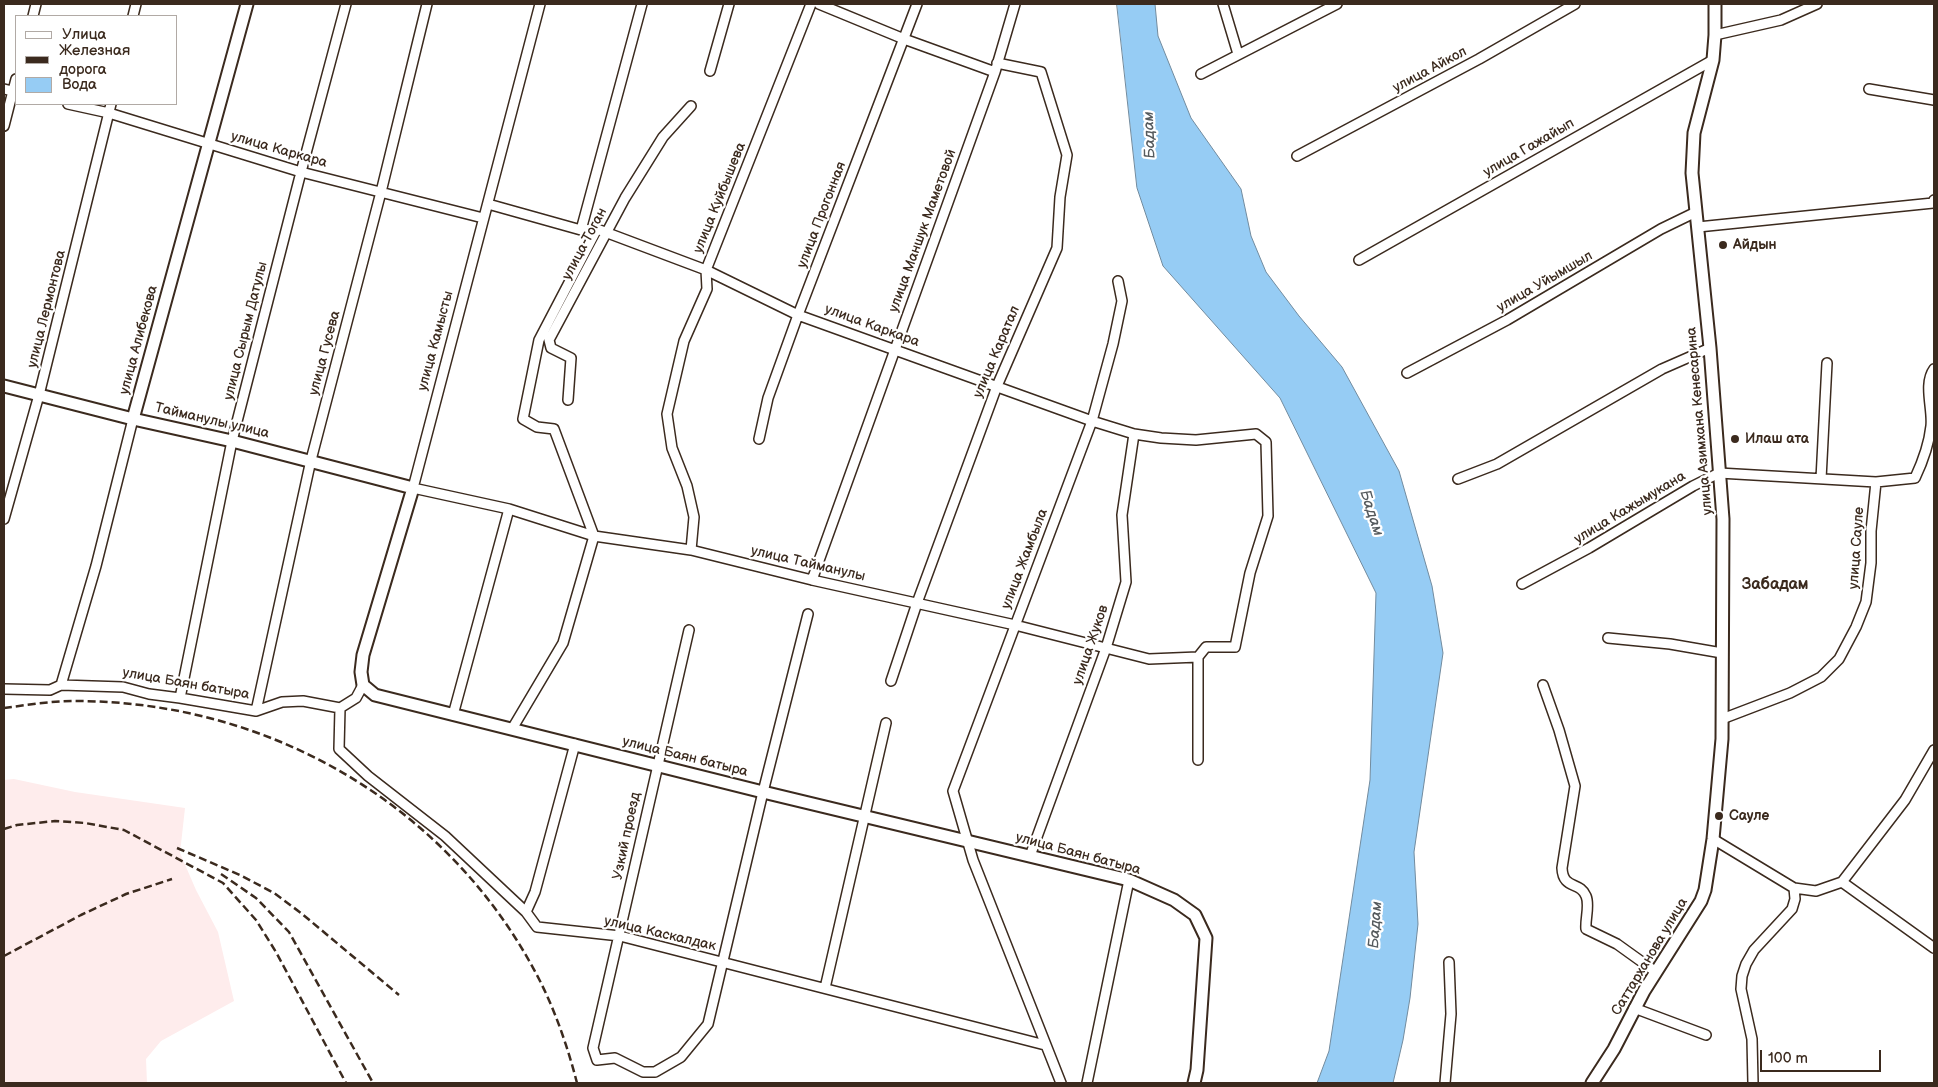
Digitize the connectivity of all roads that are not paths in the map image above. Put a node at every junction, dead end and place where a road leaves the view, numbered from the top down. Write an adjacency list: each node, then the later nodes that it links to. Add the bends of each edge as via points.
1 (247, 4): 30 (street, улица Алибекова)
2 (346, 4): 32 (street, улица Сырым Датулы)
3 (427, 4): 33 (street, улица Гусева)
4 (540, 4): 35 (street, улица Камысты)
5 (642, 4): 40 (street)
6 (729, 4): 21 (street)
7 (811, 4): 43 (street, улица Куйбышева)
8 (819, 4): 17 (street)
9 (918, 4): 17 (street, улица Прогонная)
10 (1015, 4): 20 (street, улица Маншук Маметовой)
11 (1223, 4): 18 (street)
12 (1336, 4): 18 (street)
13 (1574, 4): 31 (street, улица Айкол, via 1480,59)
14 (1715, 4): 16 (street, улица Азимхана Кенесарина)
15 (1817, 4): 16 (street, via 1781,20)
16 (1715, 35): 19 (street, улица Азимхана Кенесарина)
17 (904, 39): 20 (street); 45 (street, улица Прогонная)
18 (1238, 54): 22 (street)
19 (1713, 60): 36 (street, улица Азимхана Кенесарина, via 1694,133 1692,173); 42 (street, улица Гажайып)
20 (996, 68): 47 (street, улица Маншук Маметовой); 52 (street, улица Каратал, via 1041,72 1067,155 1057,248)
21 (710, 71)
22 (1201, 74)
23 (1869, 89): 25 (street)
24 (11, 91): 29 (street)
25 (1934, 100)
26 (78, 105): 28 (street, улица Каркара)
27 (691, 106): 41 (street, улица Тоган, via 663,137)
28 (110, 108): 30 (street, улица Каркара); 53 (street, улица Лермонтова)
29 (4, 126)
30 (209, 145): 32 (street, улица Каркара); 55 (street, улица Алибекова)
31 (1297, 156)
32 (301, 172): 33 (street, улица Каркара); 59 (street, улица Сырым Датулы)
33 (381, 192): 37 (street, улица Каркара); 60 (street, улица Гусева)
34 (1934, 200): 38 (street, via 1933,203)
35 (488, 204): 37 (street, улица Камысты); 40 (street, улица Каркара)
36 (1696, 212): 38 (street, улица Азимхана Кенесарина); 50 (street, улица Уйымшыл, via 1660,229 1507,320)
37 (483, 218): 65 (street, улица Камысты)
38 (1698, 227): 46 (street, улица Азимхана Кенесарина)
39 (597, 229): 40 (street, улица Каркара); 41 (street, улица Каркара); 68 (street, via 539,340 523,419 537,427 554,429)
40 (581, 230)
41 (607, 233): 43 (street, улица Каркара); 54 (street, улица Тоган, via 548,340 551,348 571,358)
42 (1359, 260)
43 (706, 270): 45 (street, улица Каркара); 69 (street, улица Куйбышева, via 707,289 684,341 667,414 672,448 687,486 694,517)
44 (1118, 282): 56 (street, улица Жамбыла, via 1122,301)
45 (798, 314): 47 (street, улица Каркара); 58 (street, улица Прогонная, via 768,398)
46 (1710, 348): 61 (street, улица Азимхана Кенесарина); 62 (street, via 1662,369 1497,464)
47 (896, 349): 52 (street, улица Каркара); 70 (street, улица Маншук Маметовой)
48 (1827, 363): 63 (street)
49 (1934, 369): 64 (street, via 1929,384 1931,425 1924,459 1915,478)
50 (1407, 373)
51 (4, 386): 53 (street, Тайманулы улица)
52 (997, 386): 56 (street, улица Каркара); 72 (street, улица Каратал)
53 (40, 395): 55 (street, Тайманулы улица); 67 (street, улица Лермонтова)
54 (568, 400)
55 (133, 419): 59 (street, Тайманулы улица); 81 (street, улица Алибекова, via 96,566)
56 (1092, 421): 57 (street, улица Каркара); 74 (street, улица Жамбыла)
57 (1134, 434): 77 (street, улица Жуков, via 1122,515 1126,582); 79 (street, улица Каркара, via 1196,440 1256,434 1266,442 1268,516 1250,573 1235,647 1206,647)
58 (759, 439)
59 (232, 441): 60 (street, Тайманулы улица); 85 (street, улица Сырым Датулы)
60 (311, 460): 65 (street, Тайманулы улица); 87 (street, улица Гусева)
61 (1719, 473): 63 (street, улица Кажымукана); 71 (street, улица Кажымукана); 78 (street, улица Азимхана Кенесарина, via 1723,519)
62 (1458, 479)
63 (1822, 479): 64 (street, улица Кажымукана)
64 (1876, 482): 89 (street, улица Сауле, via 1866,602 1839,659 1821,677 1790,693)
65 (412, 488): 66 (street, улица Тайманулы); 82 (street, улица Камысты, via 363,655)
66 (509, 509): 68 (street, улица Тайманулы); 88 (street)
67 (4, 518)
68 (594, 536): 69 (street, улица Тайманулы); 91 (street, via 563,643)
69 (691, 550): 70 (street, улица Тайманулы)
70 (812, 580): 72 (street, улица Тайманулы)
71 (1522, 584)
72 (916, 604): 74 (street, улица Тайманулы); 80 (street, улица Каратал)
73 (808, 614): 96 (street)
74 (1015, 625): 77 (street, улица Тайманулы); 99 (street, улица Жамбыла, via 953,791)
75 (689, 630): 95 (street, Узкий проезд)
76 (1608, 638): 78 (street)
77 (1106, 648): 79 (street, улица Тайманулы, via 1149,660); 100 (street, улица Жуков)
78 (1722, 652): 89 (street, улица Азимхана Кенесарина)
79 (1198, 658): 94 (street)
80 (891, 681)
81 (61, 685): 84 (street, улица Баян батыра, via 50,690); 85 (street, улица Баян батыра, via 123,686)
82 (363, 685): 86 (street, via 356,698); 88 (street, улица Баян батыра, via 375,695)
83 (1543, 685): 109 (street, via 1574,786 1562,878 1585,893 1586,929 1617,944)
84 (4, 690)
85 (180, 698): 87 (street, улица Баян батыра)
86 (340, 708): 87 (street, улица Баян батыра, via 303,701 282,702); 104 (street, улица Каскалдак, via 339,749 445,836)
87 (256, 711)
88 (453, 714): 91 (street, улица Баян батыра)
89 (1722, 719): 98 (street, улица Азимхана Кенесарина)
90 (886, 723): 97 (street)
91 (512, 729): 92 (street, улица Баян батыра)
92 (575, 744): 95 (street, улица Баян батыра); 104 (street, via 536,892)
93 (1934, 750): 102 (street, via 1905,800)
94 (1198, 760)
95 (657, 764): 96 (street, улица Баян батыра); 105 (street, Узкий проезд)
96 (762, 792): 97 (street, улица Баян батыра); 107 (street)
97 (865, 816): 99 (street, улица Баян батыра); 110 (street)
98 (1713, 839): 103 (street); 109 (street, Саттарханова улица, via 1701,901)
99 (968, 842): 100 (street, улица Баян батыра); 113 (street, улица Жамбыла)
100 (1030, 856): 101 (street, улица Баян батыра)
101 (1129, 880): 115 (street); 116 (street, улица Баян батыра, via 1174,900 1190,911 1206,938)
102 (1842, 882): 103 (street, via 1816,891); 106 (street)
103 (1794, 888): 119 (street, via 1792,908 1754,950 1742,976 1741,989 1752,1039)
104 (526, 912): 105 (street, улица Каскалдак, via 537,927)
105 (620, 936): 107 (street, улица Каскалдак); 107 (street, Узкий проезд, via 593,1048 597,1060 615,1058 642,1072 655,1072 681,1057 708,1024)
106 (1934, 948)
107 (722, 962): 110 (street, улица Каскалдак)
108 (1449, 962): 117 (street, via 1451,1014)
109 (1656, 972): 111 (street, Саттарханова улица)
110 (826, 988): 113 (street, улица Каскалдак)
111 (1634, 1008): 112 (street); 118 (street, Саттарханова улица, via 1614,1049)
112 (1706, 1035)
113 (1045, 1045): 114 (street, улица Жамбыла)
114 (1061, 1083)
115 (1087, 1083)
116 (1194, 1083)
117 (1445, 1083)
118 (1592, 1083)
119 (1753, 1083)

